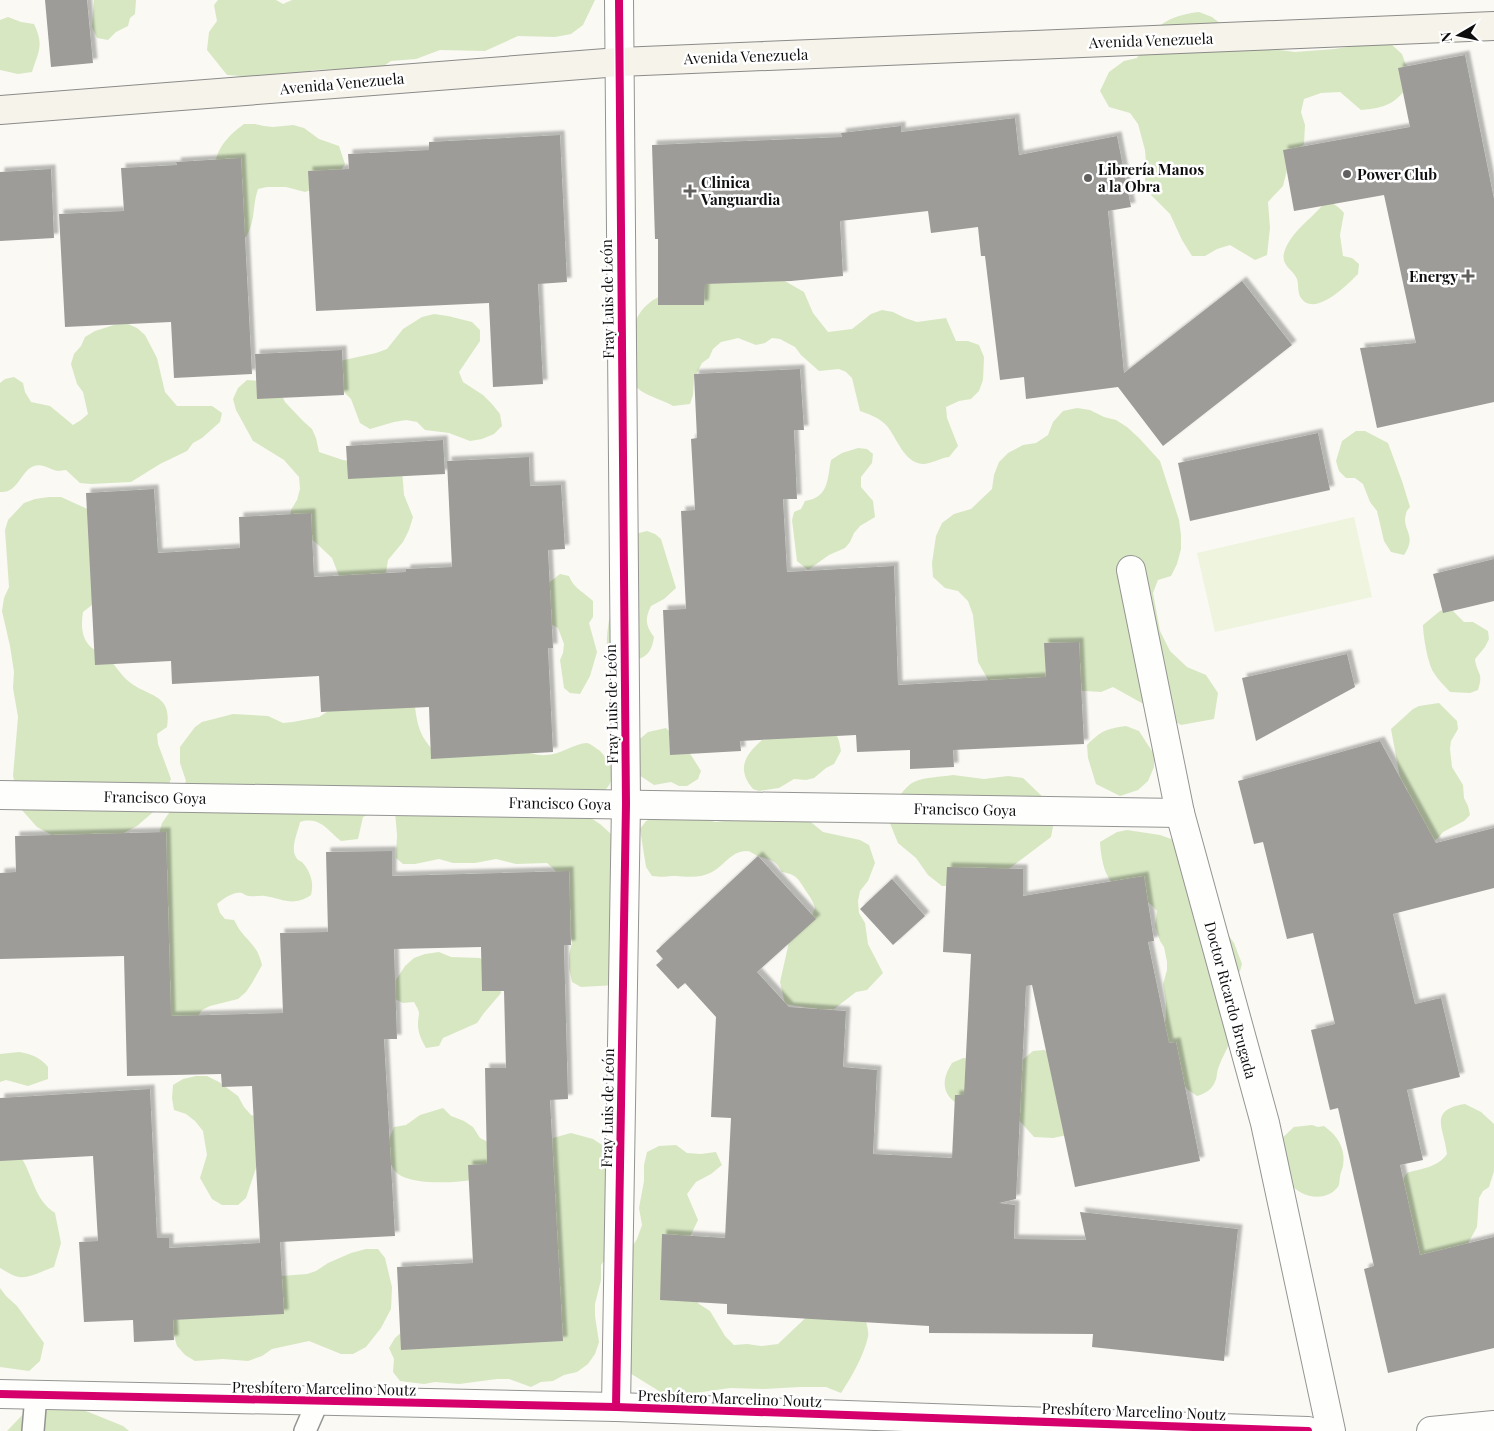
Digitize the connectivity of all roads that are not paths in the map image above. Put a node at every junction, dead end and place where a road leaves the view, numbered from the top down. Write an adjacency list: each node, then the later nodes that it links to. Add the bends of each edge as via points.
1 (619, 0): 3 (street, Fray Luis de León)
2 (1494, 26): 3 (main road, Avenida Venezuela)
3 (619, 62): 4 (main road, Avenida Venezuela); 7 (street, Fray Luis de León)
4 (0, 110)
5 (1131, 570): 8 (street, Doctor Ricardo Brugada)
6 (0, 795): 7 (street, Francisco Goya)
7 (626, 804): 8 (street, Francisco Goya); 12 (street, Fray Luis de León)
8 (1180, 813): 17 (street, Doctor Ricardo Brugada, via 1264,1123)
9 (0, 1394): 10 (street, Presbítero Marcelino Noutz)
10 (36, 1395): 11 (street, Presbítero Marcelino Noutz); 14 (lane)
11 (318, 1401): 12 (street, Presbítero Marcelino Noutz); 15 (lane)
12 (616, 1408): 16 (street, Presbítero Marcelino Noutz)
13 (1494, 1425): 18 (street)
14 (33, 1431)
15 (304, 1431)
16 (1308, 1431)
17 (1332, 1431)
18 (1430, 1431)

